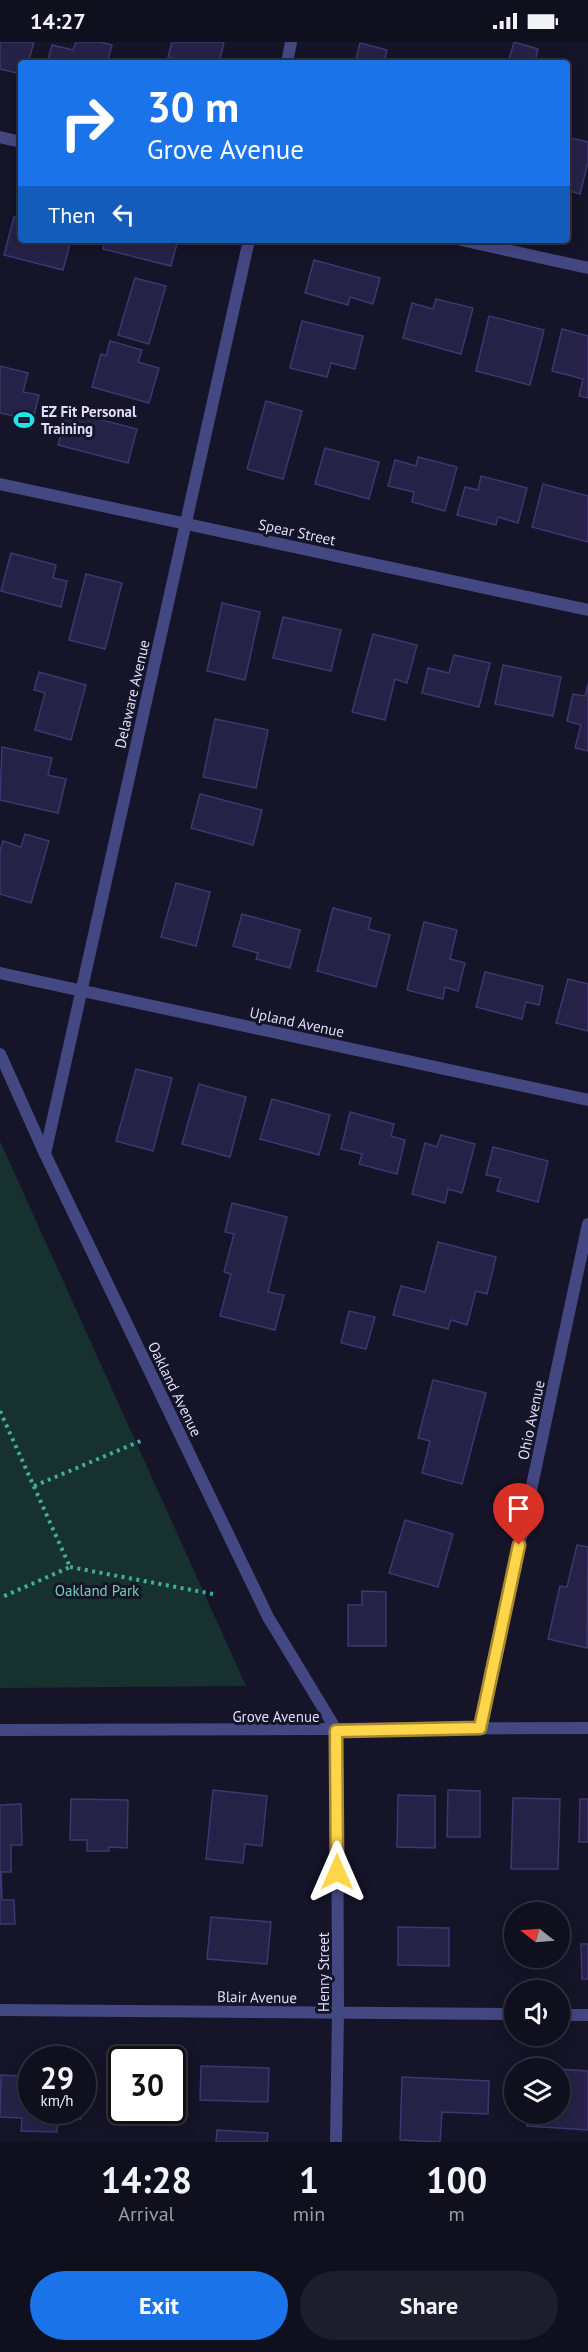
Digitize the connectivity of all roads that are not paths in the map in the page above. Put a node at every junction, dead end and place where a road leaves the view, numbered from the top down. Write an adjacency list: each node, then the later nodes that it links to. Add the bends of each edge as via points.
1 (291, 42): 2 (street)
2 (288, 60)
3 (0, 137): 4 (street)
4 (18, 141)
5 (248, 243): 9 (street, Delaware Avenue)
6 (475, 243): 7 (street)
7 (588, 268)
8 (0, 484): 9 (street, Spear Street)
9 (186, 524): 10 (street, Spear Street); 12 (street, Delaware Avenue)
10 (588, 610)
11 (0, 973): 12 (street, Upland Avenue)
12 (82, 990): 14 (street, Upland Avenue); 15 (street, Delaware Avenue)
13 (0, 1054): 15 (street, Oakland Avenue)
14 (588, 1100)
15 (45, 1154): 20 (street, Oakland Avenue, via 268,1617)
16 (588, 1224): 17 (street, Ohio Avenue)
17 (480, 1728): 18 (street, Grove Avenue); 20 (street, Grove Avenue)
18 (588, 1728)
19 (0, 1730): 20 (street, Grove Avenue)
20 (336, 1731): 22 (street, Henry Street)
21 (0, 2010): 22 (street, Blair Avenue)
22 (338, 2013): 23 (street, Blair Avenue); 26 (street, Henry Street)
23 (504, 2014)
24 (570, 2014): 25 (street)
25 (588, 2015)
26 (336, 2142)

